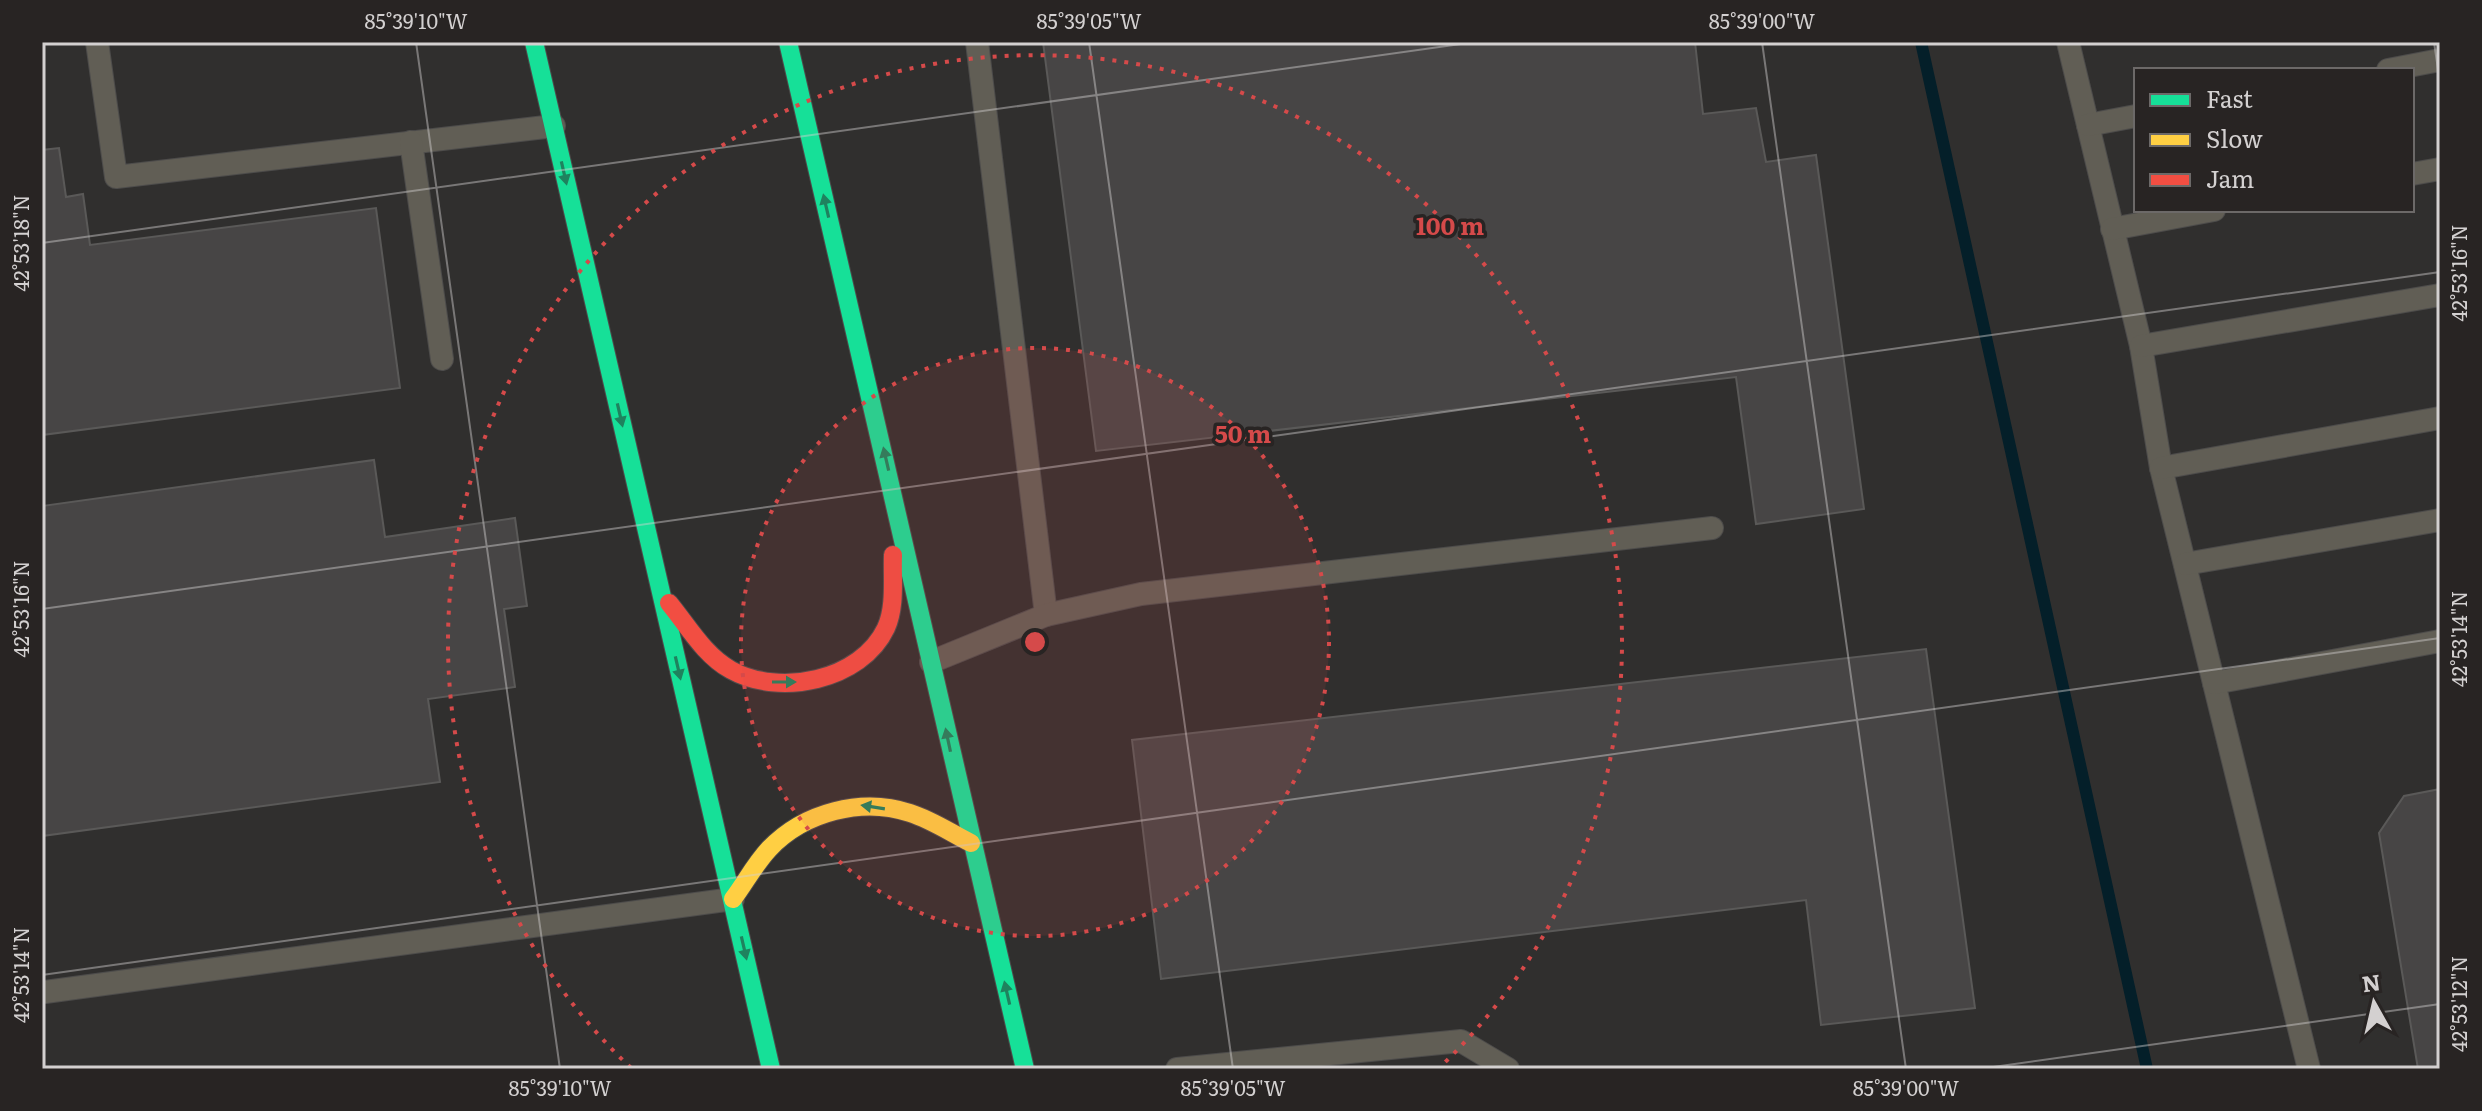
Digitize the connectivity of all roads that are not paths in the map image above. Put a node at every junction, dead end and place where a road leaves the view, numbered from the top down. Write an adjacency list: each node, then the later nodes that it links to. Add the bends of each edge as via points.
1 (97, 42): 11 (lane, via 116,177)
2 (534, 42): 10 (street)
3 (788, 42): 21 (street, one-way to 3)
4 (977, 42): 26 (lane)
5 (2068, 42): 9 (lane)
6 (2440, 60): 7 (lane)
7 (2398, 68)
8 (2134, 116): 9 (lane)
9 (2088, 125): 15 (lane)
10 (554, 126): 11 (lane); 25 (street, one-way to 25)
11 (411, 142): 18 (lane)
12 (2440, 169): 13 (lane)
13 (2414, 174)
14 (2203, 212): 15 (lane)
15 (2112, 229): 17 (lane)
16 (2440, 295): 17 (lane)
17 (2141, 346): 20 (lane)
18 (442, 359)
19 (2440, 418): 20 (lane)
20 (2161, 468): 24 (lane)
21 (895, 497): 25 (street, one-way to 21, via 708,653 755,681 805,682 841,671 871,651 888,625); 28 (street)
22 (2440, 520): 24 (lane)
23 (1712, 528): 26 (lane, via 1141,594)
24 (2185, 564): 29 (lane)
25 (660, 592): 31 (street, one-way to 31)
26 (1046, 615): 28 (lane)
27 (2440, 641): 29 (lane)
28 (931, 662): 30 (street, one-way to 28)
29 (2214, 683): 37 (lane)
30 (971, 843): 31 (street, one-way to 31, via 909,813 859,805 822,814 790,830 768,850); 34 (street, one-way to 30)
31 (733, 899): 32 (lane); 33 (street, one-way to 33)
32 (45, 992)
33 (771, 1069)
34 (1025, 1069)
35 (1177, 1069): 36 (lane, via 1461,1041)
36 (1508, 1069)
37 (2309, 1069)

